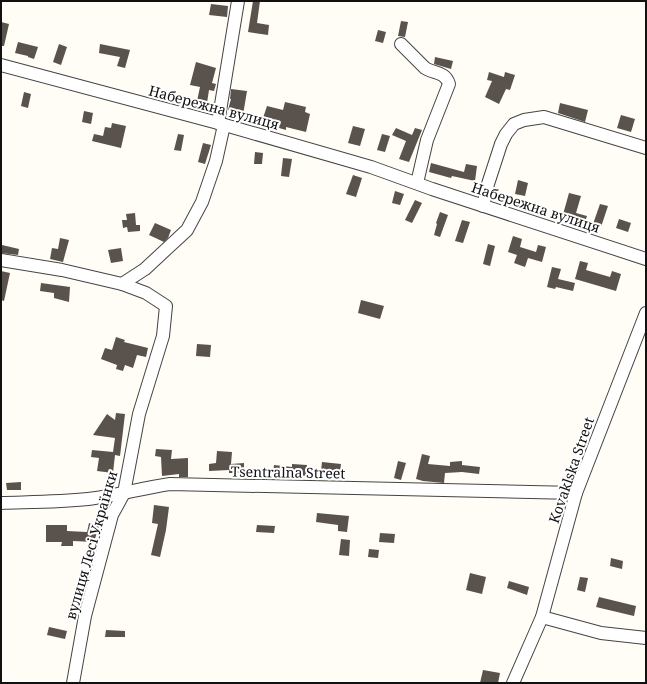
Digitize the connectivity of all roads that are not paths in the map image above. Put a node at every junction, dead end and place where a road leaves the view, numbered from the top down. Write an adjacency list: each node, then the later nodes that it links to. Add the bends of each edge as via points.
1 (238, 1): 4 (street)
2 (401, 44): 6 (street, via 429,71 446,77 449,84 427,140)
3 (1, 65): 4 (street, Набережна вулиця)
4 (221, 124): 6 (street, Набережна вулиця, via 371,167); 10 (street, via 216,161 202,202 187,230 145,269)
5 (646, 148): 7 (street, via 544,117 524,120 514,124 501,144)
6 (416, 183): 7 (street, Набережна вулиця)
7 (483, 206): 8 (street, Набережна вулиця)
8 (646, 259)
9 (1, 260): 10 (street, via 62,270)
10 (122, 284): 12 (street, вулиця Лесі Українки, via 146,293 166,306 163,336 139,414)
11 (646, 313): 13 (street, Kovaklska Street)
12 (124, 493): 13 (street, Tsentralna Street, via 170,484); 14 (street, Tsentralna Street, via 88,499); 17 (street, вулиця Лесі Українки, via 112,515 85,616)
13 (576, 493): 15 (street, Kovaklska Street)
14 (1, 503)
15 (542, 617): 16 (street, via 601,633); 18 (street, Kovaklska Street)
16 (646, 638)
17 (73, 683)
18 (513, 683)

